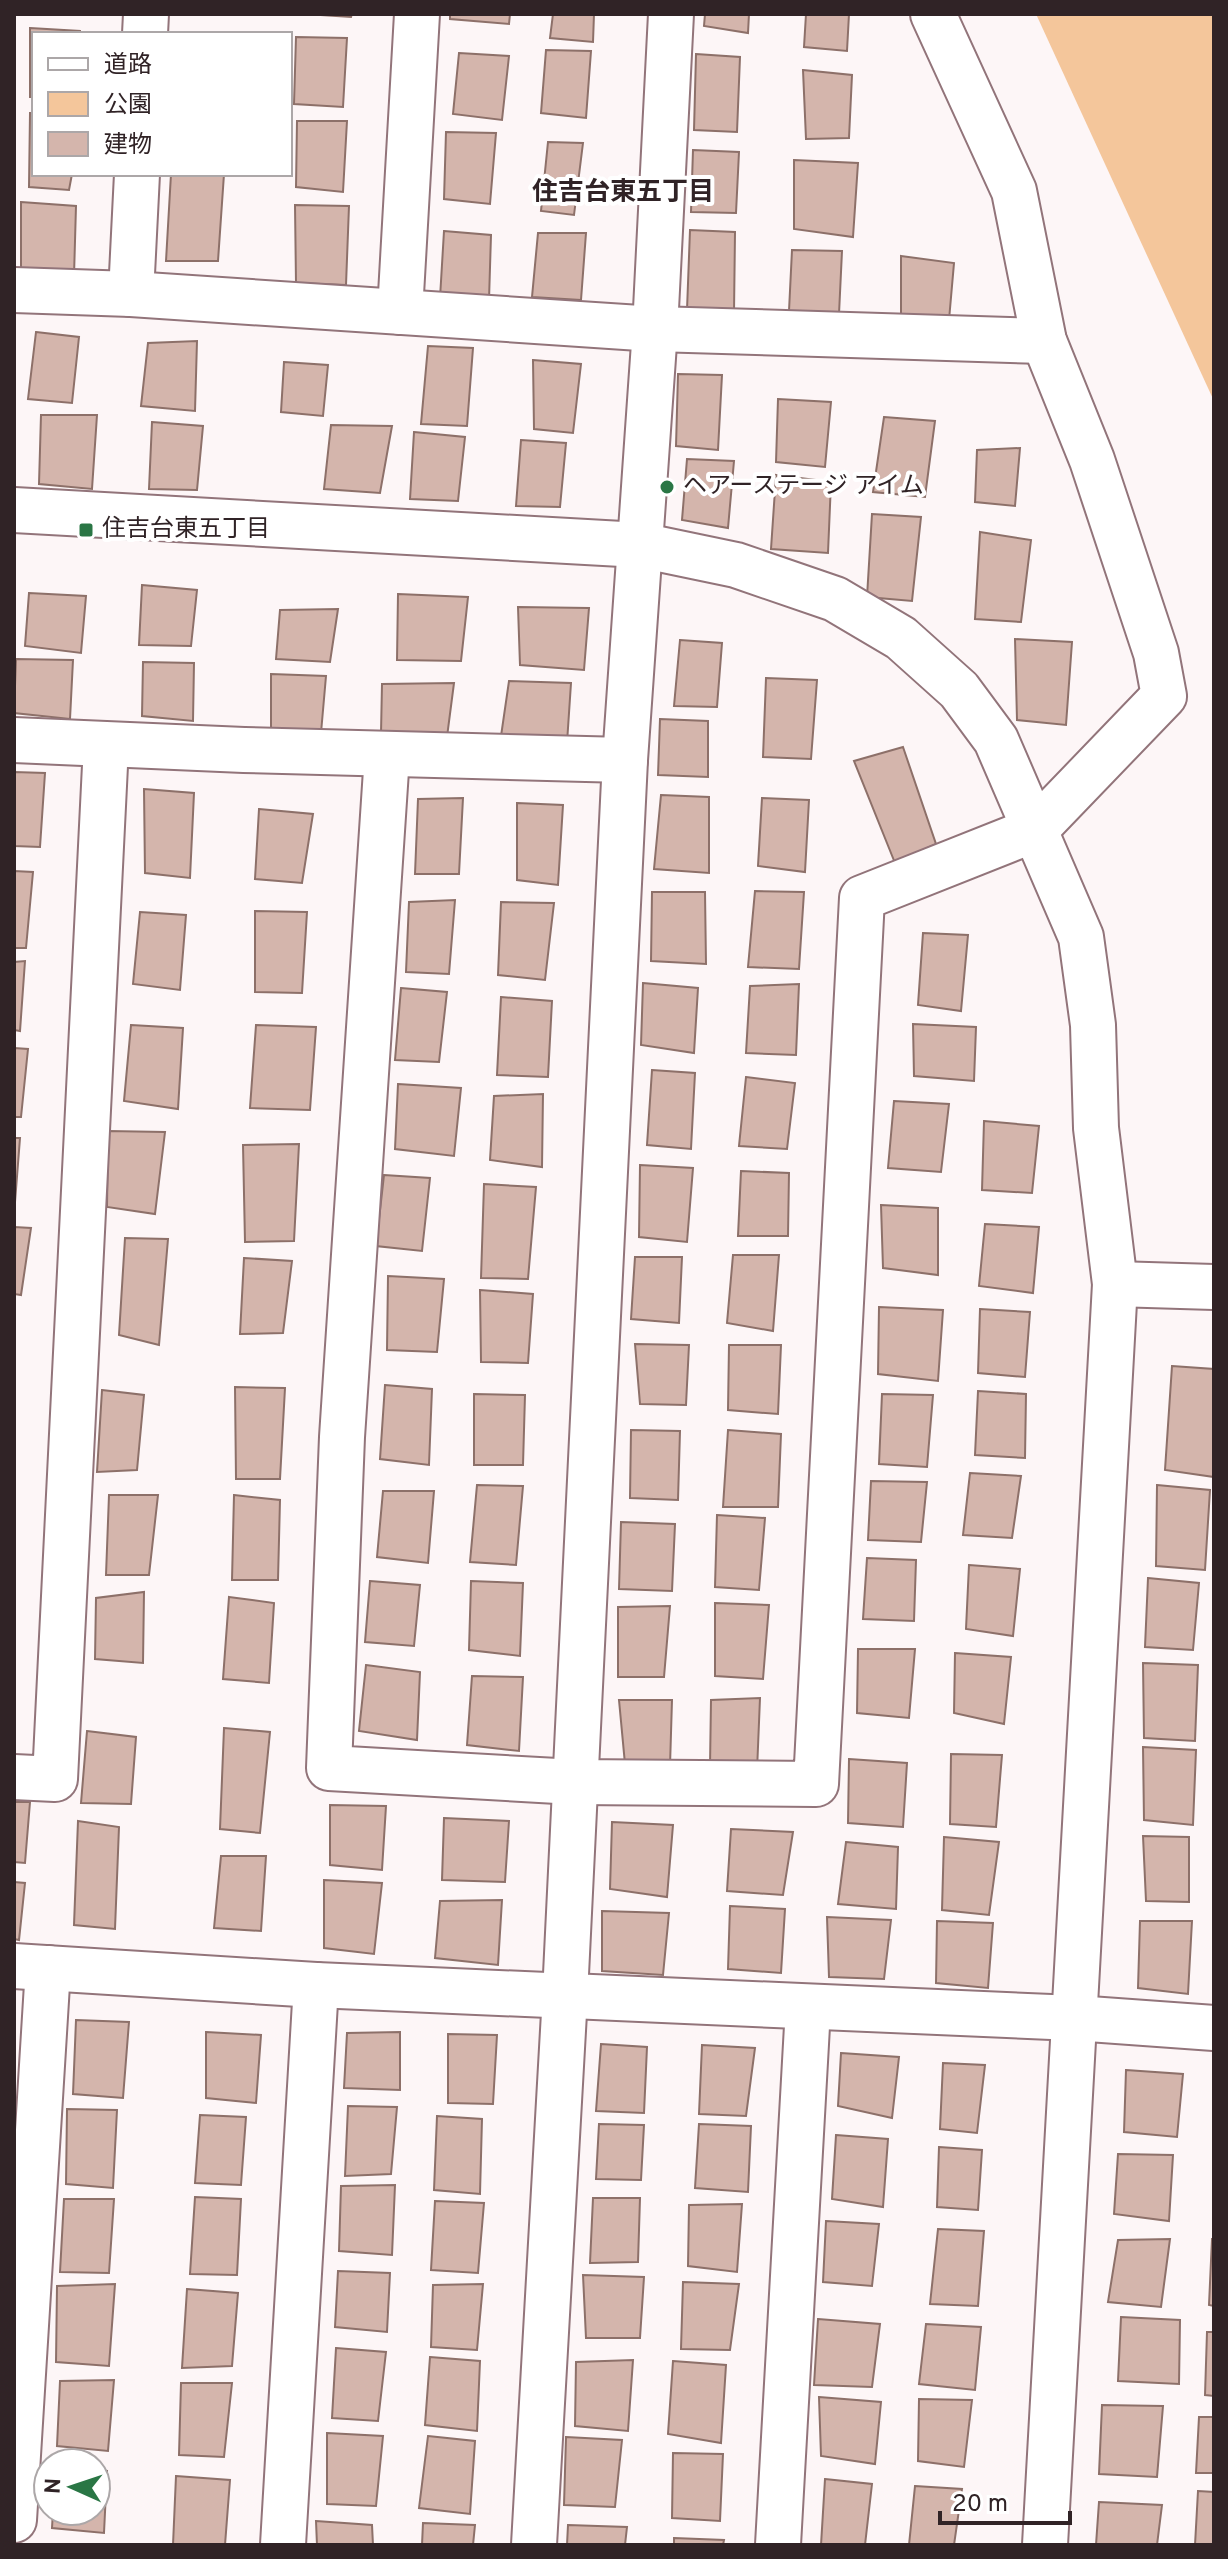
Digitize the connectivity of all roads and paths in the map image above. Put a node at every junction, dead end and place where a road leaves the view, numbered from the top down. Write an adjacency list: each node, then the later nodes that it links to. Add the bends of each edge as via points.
1 (417, 14): 7 (street)
2 (671, 14): 8 (street)
3 (933, 14): 9 (street, via 1014,191)
4 (137, 176): 6 (street)
5 (14, 290): 6 (street)
6 (131, 294): 7 (street)
7 (400, 312): 8 (street)
8 (655, 329): 9 (street); 11 (street)
9 (1044, 341): 16 (street, via 1092,460 1156,653 1164,696)
10 (14, 510): 11 (street)
11 (640, 545): 15 (street); 16 (street, via 736,565 835,599 901,638 959,690 996,740)
12 (14, 740): 13 (street)
13 (106, 745): 14 (street); 19 (street, via 55,1779)
14 (387, 755): 15 (street); 20 (street, via 342,1437 329,1768)
15 (625, 760): 20 (street)
16 (1036, 829): 17 (street, via 1081,937); 20 (street, via 862,898 816,1784)
17 (1115, 1284): 18 (street); 25 (street)
18 (1214, 1287)
19 (14, 1777)
20 (575, 1782): 23 (street)
21 (31, 1967): 22 (street); 27 (street)
22 (316, 1985): 23 (street); 28 (street)
23 (565, 1995): 24 (street); 29 (street)
24 (808, 2008): 25 (street); 30 (street)
25 (1075, 2018): 26 (street); 31 (street)
26 (1214, 2028)
27 (14, 2520)
28 (283, 2545)
29 (534, 2545)
30 (778, 2545)
31 (1045, 2545)

